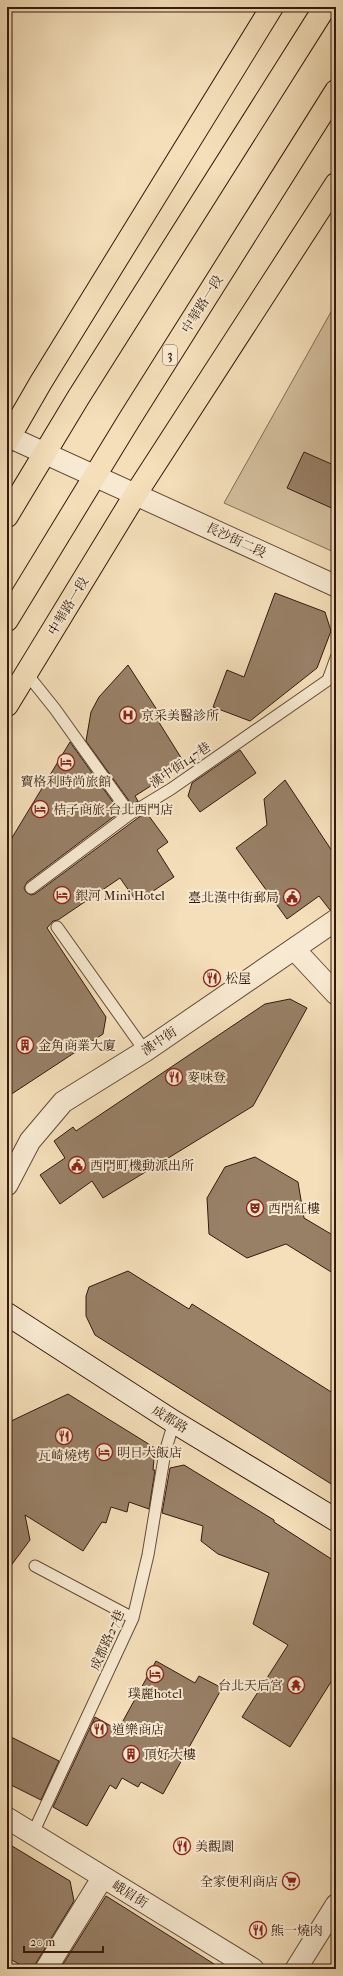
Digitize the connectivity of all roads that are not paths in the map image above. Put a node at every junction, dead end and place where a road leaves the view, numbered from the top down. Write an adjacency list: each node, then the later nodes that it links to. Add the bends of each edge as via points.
1 (272, 7): 5 (main road)
2 (325, 7): 6 (main road, via 78,398)
3 (336, 91): 7 (main road, 中華路一段 / 3)
4 (336, 184): 8 (main road, 中華路一段)
5 (8, 438): 6 (street, 長沙街二段)
6 (46, 454): 7 (street, 長沙街二段); 9 (main road)
7 (95, 476): 8 (street, 長沙街二段); 11 (main road, 中華路一段 / 3)
8 (135, 495): 10 (street, 長沙街二段); 13 (main road, 中華路一段)
9 (7, 516)
10 (336, 586)
11 (7, 620)
12 (336, 658): 15 (lane, 漢中街147巷, via 328,680 171,789)
13 (26, 674): 14 (main road, 中華路一段); 15 (lane, via 55,709)
14 (7, 705)
15 (130, 814): 16 (lane, 漢中街147巷)
16 (31, 888)
17 (336, 920): 19 (street, 漢中街)
18 (57, 927): 21 (lane)
19 (295, 950): 20 (street); 21 (street, 漢中街)
20 (336, 994)
21 (145, 1051): 22 (street, 漢中街, via 63,1102 30,1141)
22 (7, 1185)
23 (7, 1314): 24 (main road, 成都路)
24 (174, 1422): 25 (main road, 成都路); 27 (lane, 成都路27巷, via 165,1452 148,1555)
25 (336, 1520)
26 (35, 1566): 27 (lane)
27 (133, 1618): 29 (lane, 成都路27巷)
28 (7, 1818): 29 (street, 峨眉街)
29 (33, 1833): 30 (street, 峨眉街)
30 (103, 1877): 32 (street); 33 (street, 峨眉街)
31 (336, 1905): 34 (street)
32 (46, 1969)
33 (253, 1969)
34 (296, 1969)

